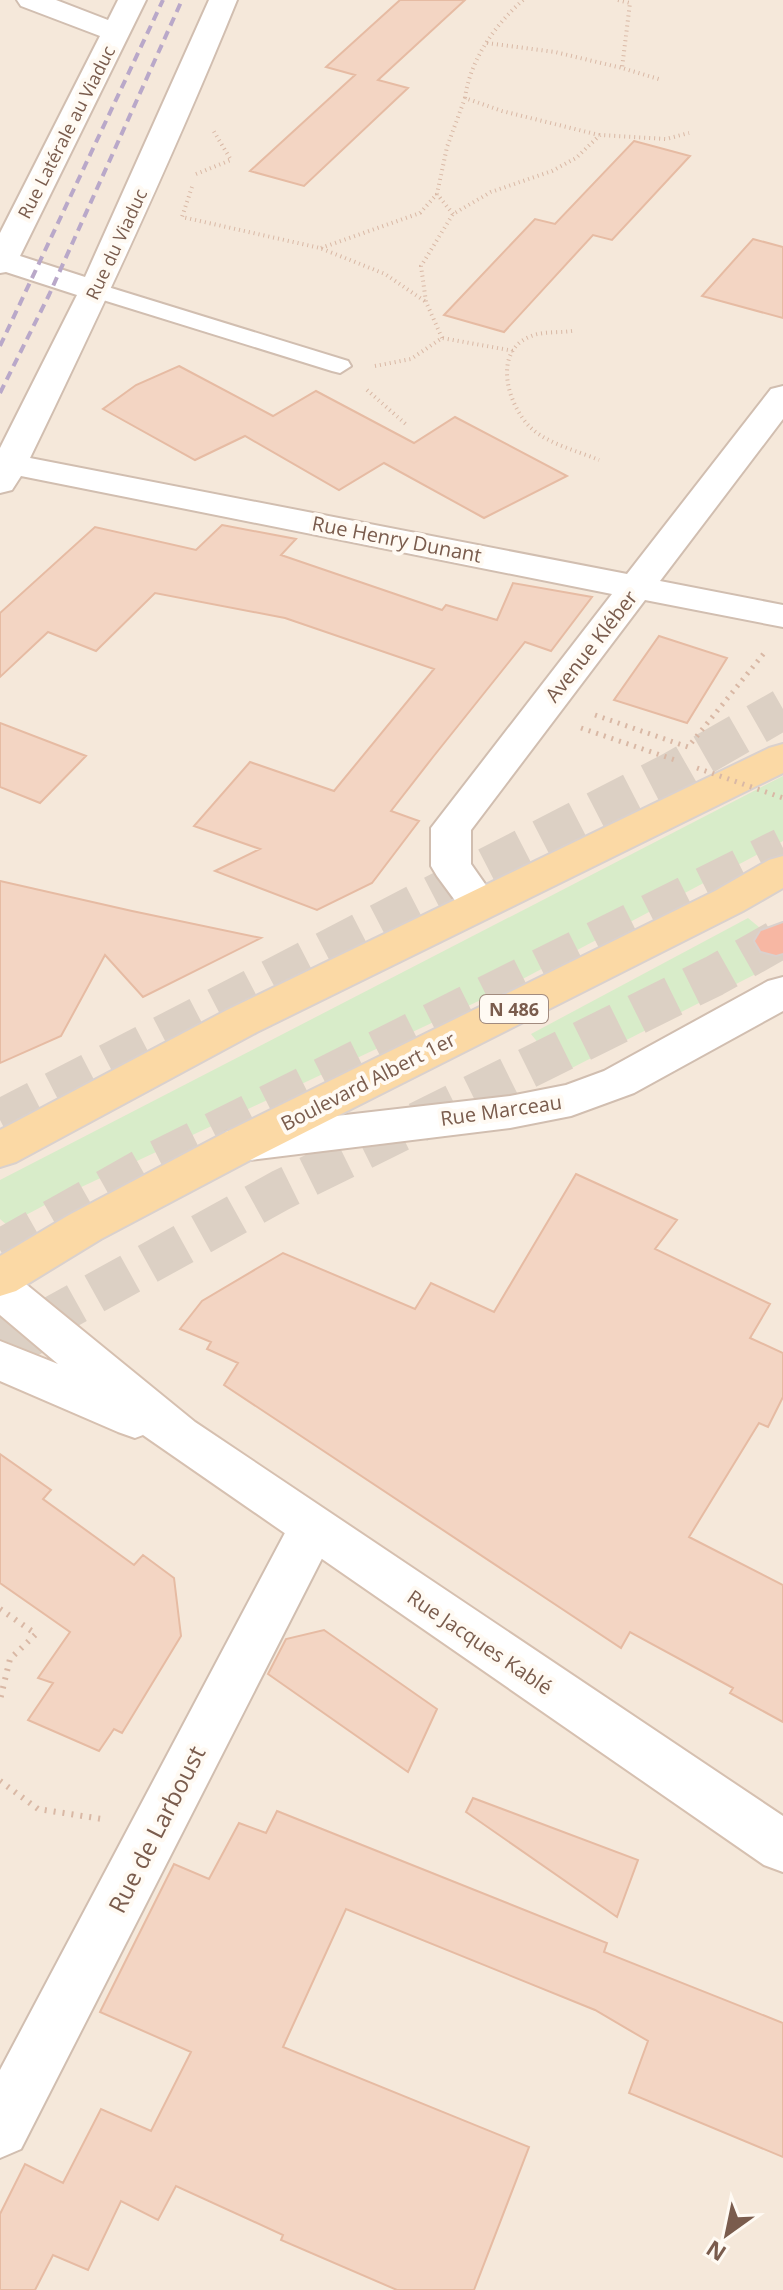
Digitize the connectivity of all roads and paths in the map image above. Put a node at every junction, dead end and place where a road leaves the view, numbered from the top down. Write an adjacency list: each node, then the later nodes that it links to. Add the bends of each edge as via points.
1 (31, 0): 6 (street)
2 (132, 0): 6 (street, Rue Latérale au Viaduc)
3 (223, 0): 11 (street, Rue du Viaduc)
4 (523, 0): 7 (path)
5 (618, 0): 8 (path, via 630,3)
6 (117, 33): 17 (street, Rue Latérale au Viaduc)
7 (487, 43): 8 (path); 10 (path, via 465,83)
8 (622, 68): 9 (path)
9 (662, 80)
10 (465, 98): 13 (path); 14 (path)
11 (172, 121): 16 (path, via 209,122 231,160 197,171 182,217); 18 (street, Rue du Viaduc)
12 (689, 133): 13 (path, via 666,139)
13 (600, 135): 15 (path, via 552,171 491,192)
14 (437, 194): 15 (path); 16 (path, via 420,213)
15 (453, 214): 19 (path, via 421,266)
16 (320, 248): 19 (path, via 385,274)
17 (0, 262): 18 (street)
18 (95, 290): 23 (lane); 27 (street, Rue du Viaduc)
19 (426, 302): 21 (path)
20 (572, 331): 22 (path, via 527,337)
21 (442, 338): 22 (path); 23 (path, via 426,352 394,366)
22 (514, 351): 26 (path, via 506,366 510,398 533,429)
23 (340, 366): 25 (path)
24 (783, 396): 28 (street, Avenue Kléber)
25 (408, 426)
26 (599, 460)
27 (4, 469): 28 (street, Rue Henry Dunant)
28 (637, 587): 29 (street, Rue Henry Dunant); 35 (street, Avenue Kléber, via 451,828 451,866)
29 (779, 630): 30 (path, via 688,747)
30 (591, 713)
31 (587, 730): 33 (path, bridge)
32 (783, 757): 35 (main road)
33 (783, 798)
34 (783, 870): 37 (main road, Boulevard Albert 1er / N 486)
35 (479, 904): 38 (main road, via 242,1021)
36 (783, 992): 37 (street, Rue Marceau, via 619,1082 571,1100)
37 (242, 1144): 39 (main road, Boulevard Albert 1er / N 486)
38 (0, 1150)
39 (0, 1278)
40 (0, 1289): 42 (street, Rue Jacques Kablé)
41 (0, 1360): 42 (street, Rue Jacques Kablé)
42 (178, 1436): 43 (street, Rue Jacques Kablé)
43 (312, 1529): 47 (street, Rue de Larboust); 48 (street, Rue Jacques Kablé)
44 (0, 1609): 45 (path, via 36,1634 10,1659)
45 (0, 1700)
46 (0, 1781): 47 (path, via 38,1809)
47 (159, 1823): 49 (street, Rue de Larboust)
48 (783, 1847)
49 (4, 2112)

